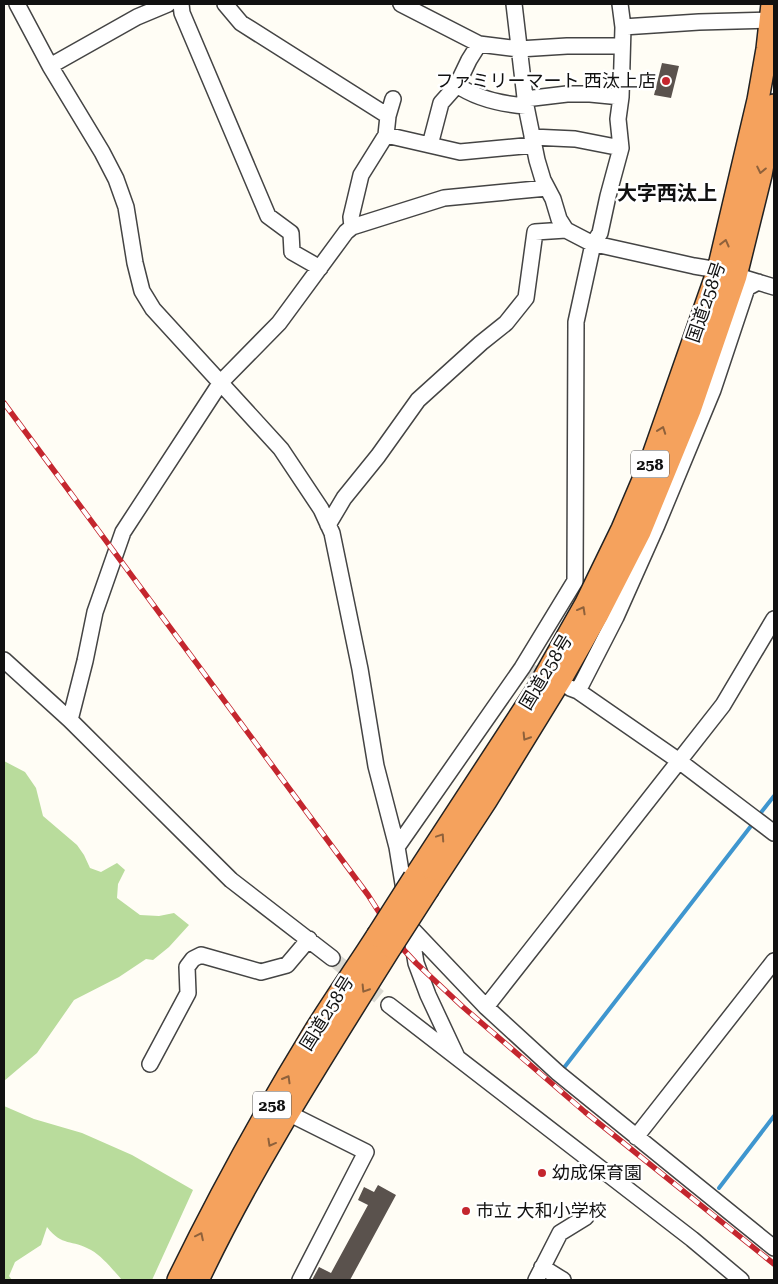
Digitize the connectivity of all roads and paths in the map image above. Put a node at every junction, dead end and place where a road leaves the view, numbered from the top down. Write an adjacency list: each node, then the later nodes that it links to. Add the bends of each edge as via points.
1 (17, 4): 13 (street)
2 (168, 4): 13 (street, via 137,17)
3 (181, 4): 28 (street, via 210,82 228,117 268,216 290,232 292,252)
4 (225, 4): 19 (street, via 241,23)
5 (515, 4): 12 (street)
6 (620, 4): 9 (street)
7 (407, 5): 10 (street)
8 (771, 12): 9 (street, via 699,22); 29 (highway, 国道258号 / 258, one-way to 8)
9 (623, 27): 11 (street)
10 (479, 44): 12 (street); 14 (street)
11 (622, 46): 12 (street); 15 (street)
12 (519, 48): 17 (street)
13 (50, 66): 32 (street, via 116,179 126,207 142,291 154,309)
14 (456, 84): 17 (street, via 468,92 503,104); 22 (street, via 441,103)
15 (621, 96): 17 (street, via 567,94); 23 (street, via 618,119)
16 (393, 99): 19 (street)
17 (525, 103): 21 (street)
18 (774, 105): 29 (highway, 国道258号 / 258, one-way to 29, via 760,175)
19 (388, 116): 20 (street)
20 (386, 136): 22 (street); 25 (street, via 361,175 351,217)
21 (533, 141): 22 (street, via 460,152); 23 (street, via 575,139); 24 (street)
22 (430, 145)
23 (621, 148): 27 (street, via 600,233)
24 (547, 188): 25 (street, via 444,198); 26 (street)
25 (352, 227): 28 (street)
26 (566, 230): 27 (street); 33 (street, via 535,232 526,298 506,323 418,400 344,498)
27 (592, 244): 29 (street); 39 (street, via 576,322 575,581 526,669)
28 (320, 268): 32 (street, via 279,323)
29 (727, 273): 30 (street); 42 (highway, 国道258号 / 258, bridge, via 690,410 636,541 561,680 486,802 422,883)
30 (758, 282): 31 (street); 37 (street, via 747,288 713,390 616,618 574,690)
31 (774, 288)
32 (221, 382): 33 (street, via 281,449); 36 (street, via 123,532 95,612)
33 (328, 525): 39 (street, via 360,669 376,766)
34 (774, 619): 37 (street, via 723,705)
35 (4, 660): 36 (street)
36 (70, 720): 41 (street, via 231,880)
37 (679, 761): 38 (street); 46 (street)
38 (774, 834)
39 (397, 847): 40 (street)
40 (410, 927): 46 (street); 47 (street, via 416,963)
41 (309, 939): 43 (street); 48 (street, via 287,965 261,972 201,955 193,959 186,967 188,992)
42 (384, 942): 49 (highway, 国道258号 / 258, one-way to 49); 54 (highway, 国道258号 / 258, one-way to 42, via 249,1143 313,1034)
43 (332, 958)
44 (774, 961): 50 (street)
45 (389, 1005): 47 (street)
46 (486, 1007): 50 (street, via 558,1073)
47 (457, 1058): 58 (street)
48 (150, 1064)
49 (288, 1113): 55 (highway, 国道258号 / 258, one-way to 55, via 221,1232); 56 (street, via 366,1152)
50 (636, 1137): 52 (street)
51 (586, 1217): 53 (street, via 560,1233)
52 (774, 1248)
53 (539, 1274): 57 (street)
54 (178, 1280)
55 (198, 1280)
56 (300, 1280)
57 (563, 1280)
58 (741, 1280)

